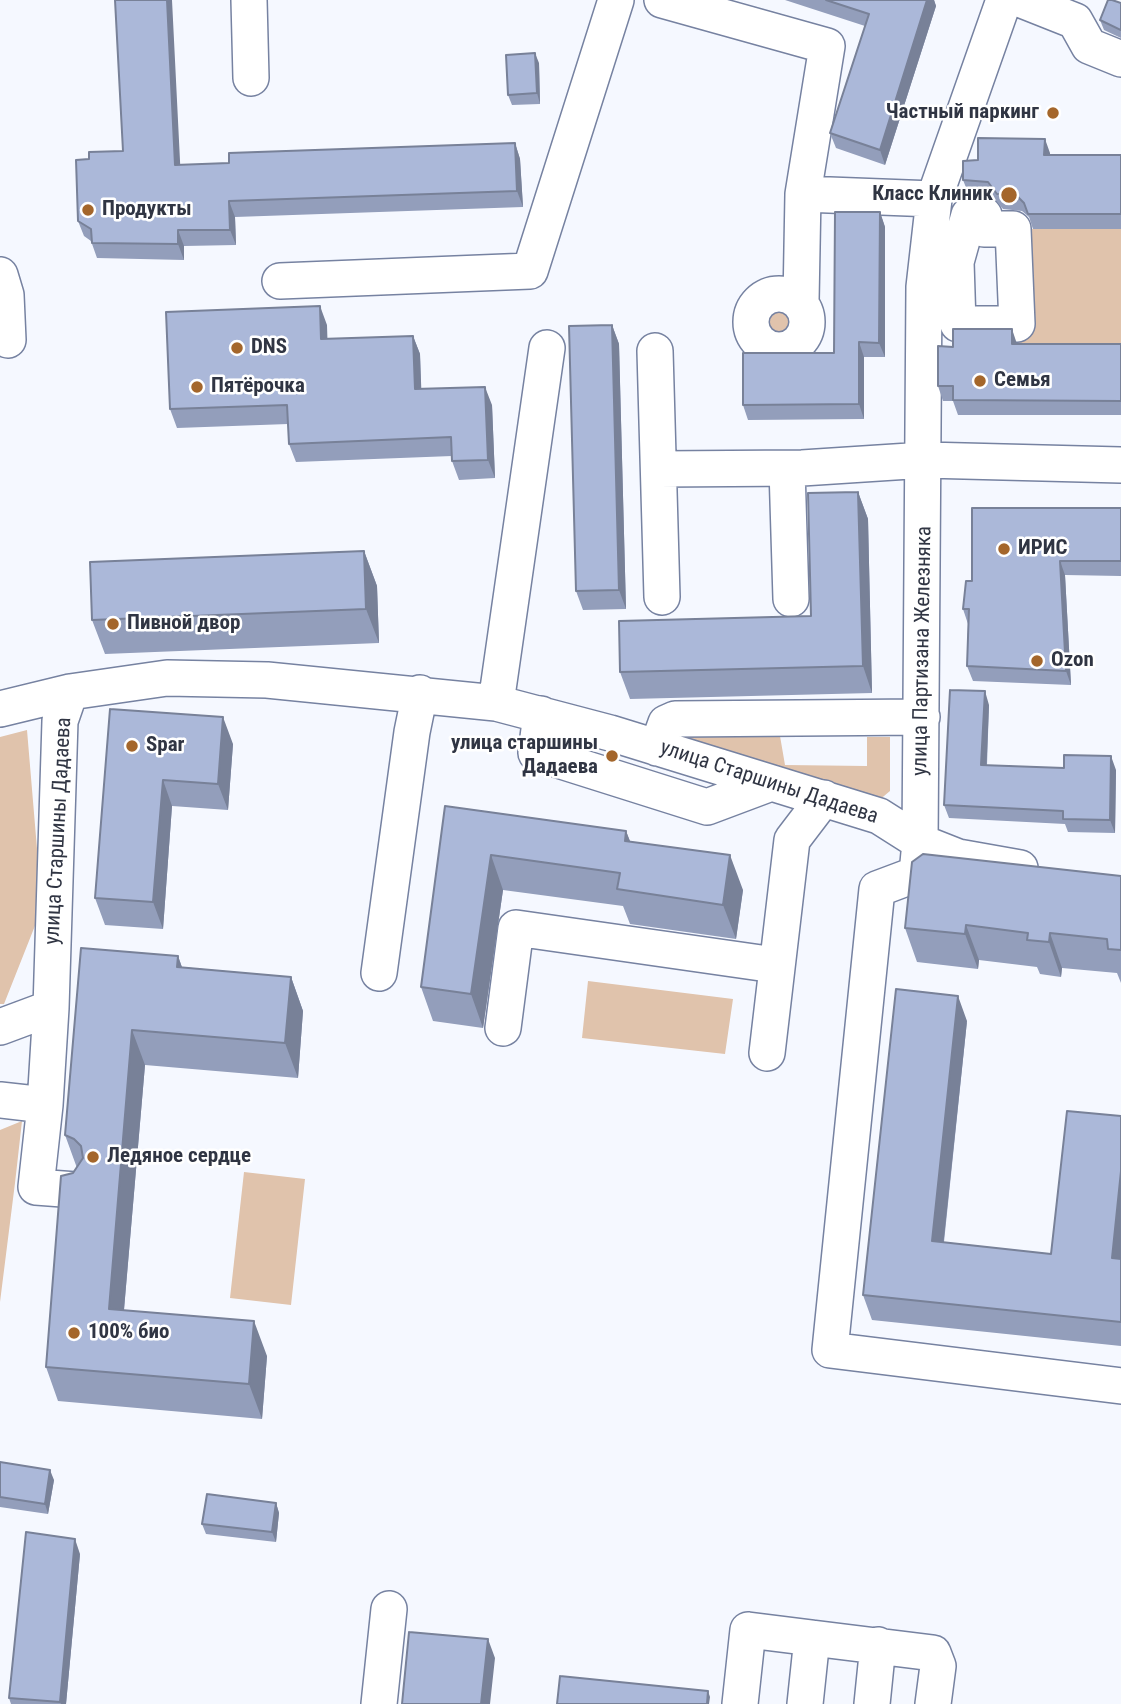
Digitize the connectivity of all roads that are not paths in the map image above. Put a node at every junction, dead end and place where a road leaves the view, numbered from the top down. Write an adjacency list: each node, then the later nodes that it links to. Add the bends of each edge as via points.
1 (249, 0): 7 (street)
2 (616, 0): 11 (street, via 530,271)
3 (662, 0): 8 (street, via 827,46)
4 (1004, 0): 9 (street, улица Партизана Железняка, via 979,96)
5 (1022, 0): 6 (street, via 1075,21 1088,46)
6 (1121, 59)
7 (251, 78)
8 (803, 194): 9 (street); 12 (street)
9 (934, 199): 16 (street, улица Партизана Железняка, via 940,299)
10 (0, 275): 13 (street, via 6,295)
11 (280, 281)
12 (801, 301)
13 (8, 340)
14 (547, 348): 24 (street)
15 (655, 351): 19 (street)
16 (925, 460): 17 (street); 18 (street); 27 (street, улица Партизана Железняка)
17 (1121, 465)
18 (787, 468): 19 (street); 21 (street)
19 (659, 469): 20 (street)
20 (663, 597)
21 (791, 599)
22 (70, 692): 23 (street, улица Старшины Дадаева, via 167,678 267,680); 25 (street); 35 (street, улица Старшины Дадаева, via 60,721)
23 (420, 693): 24 (street, улица Старшины Дадаева); 34 (street)
24 (496, 703): 26 (street, улица Старшины Дадаева)
25 (0, 709)
26 (541, 713): 28 (street, улица Старшины Дадаева); 29 (street, via 536,753 707,807)
27 (922, 717): 28 (street, via 675,719 666,723); 31 (street, улица Партизана Железняка)
28 (657, 748): 29 (street, улица Старшины Дадаева)
29 (771, 783): 30 (street, улица Старшины Дадаева)
30 (824, 798): 31 (street, улица Старшины Дадаева, via 879,816); 33 (street, via 792,840)
31 (920, 842): 32 (street, улица Старшины Дадаева, via 958,857); 42 (street, улица Партизана Железняка, via 917,874 877,889 830,1350)
32 (1048, 871)
33 (775, 965): 37 (street, via 516,928); 38 (street)
34 (379, 973)
35 (51, 1008): 36 (street); 40 (street, улица Старшины Дадаева)
36 (0, 1027)
37 (503, 1028)
38 (766, 1053)
39 (0, 1100): 40 (street)
40 (45, 1105): 41 (street, улица Старшины Дадаева, via 36,1187)
41 (76, 1190)
42 (1121, 1386)
43 (389, 1609): 46 (street)
44 (812, 1638): 45 (street); 47 (street, via 748,1630); 48 (street)
45 (878, 1645): 49 (street); 50 (street, via 933,1653 938,1665)
46 (379, 1704)
47 (740, 1704)
48 (805, 1704)
49 (872, 1704)
50 (933, 1704)

